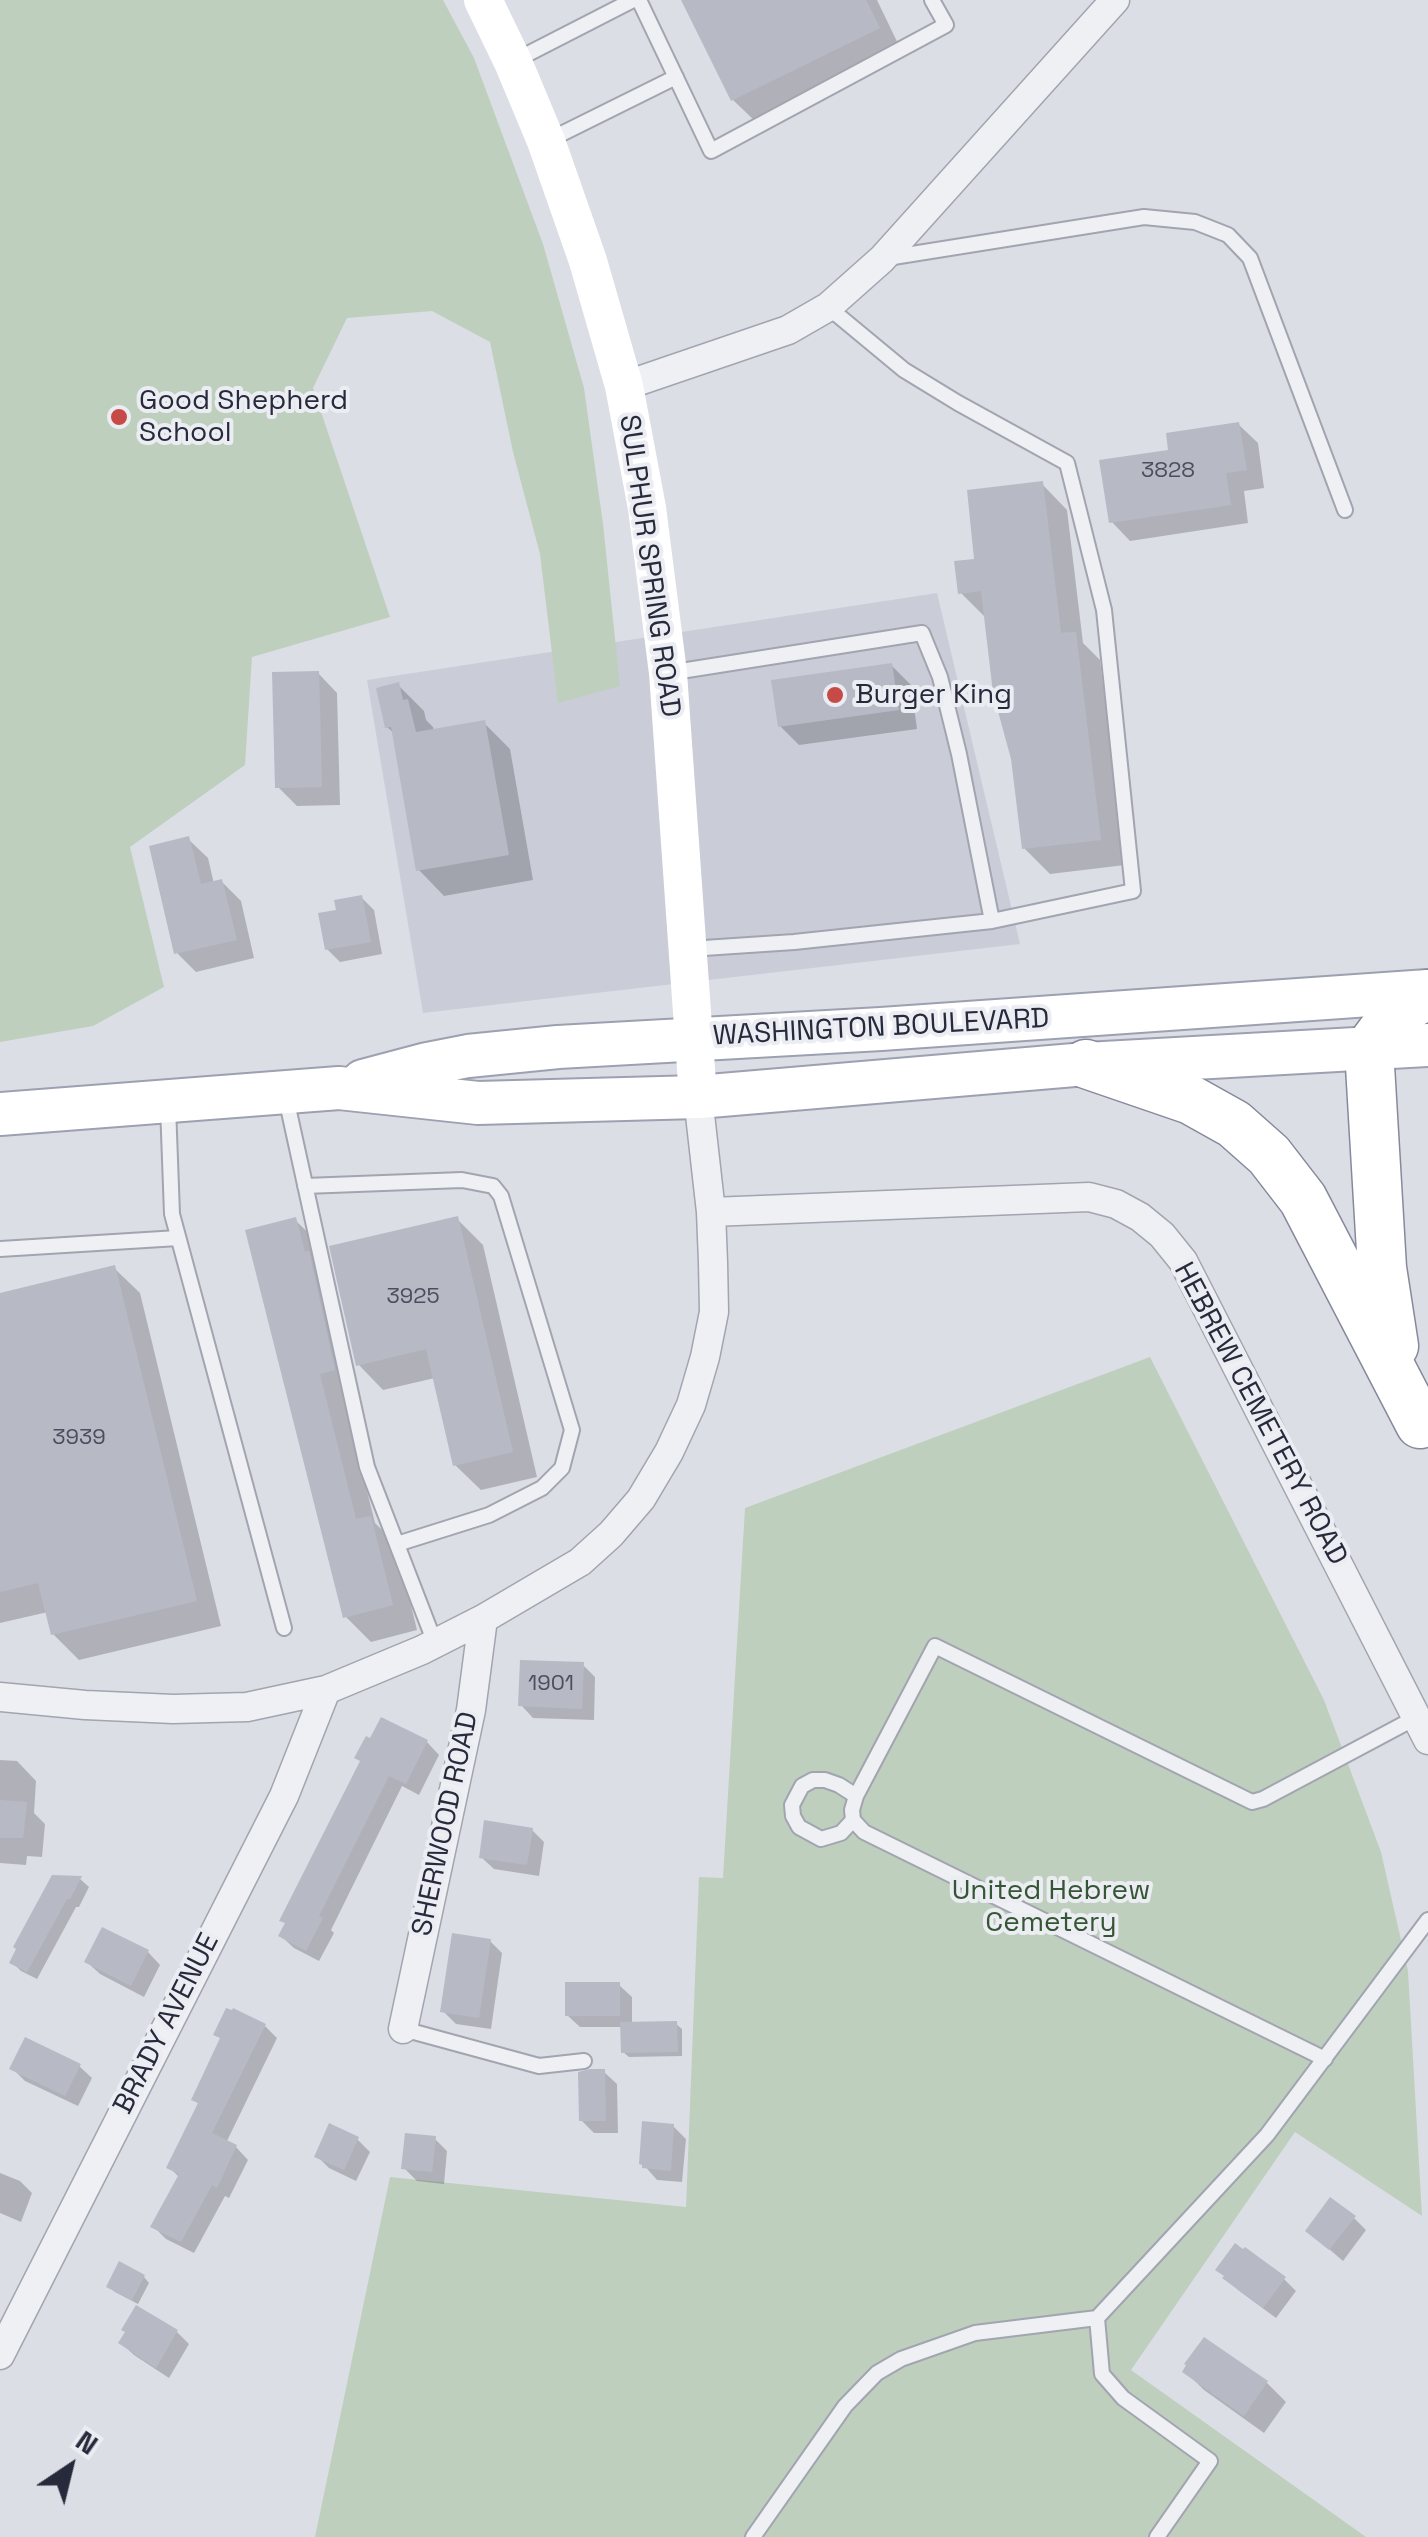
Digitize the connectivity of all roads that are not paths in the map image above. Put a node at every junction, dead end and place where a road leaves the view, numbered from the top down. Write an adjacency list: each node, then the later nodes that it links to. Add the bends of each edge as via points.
1 (483, 0): 5 (main road, SULPHUR SPRING ROAD)
2 (636, 0): 5 (lane); 6 (lane)
3 (932, 0): 6 (lane, via 946,26 710,151)
4 (1111, 1): 8 (street)
5 (513, 62): 7 (main road, SULPHUR SPRING ROAD)
6 (676, 77): 7 (lane)
7 (546, 141): 10 (main road, SULPHUR SPRING ROAD)
8 (882, 259): 9 (street); 11 (lane, via 1144,218 1195,222 1228,235 1250,258)
9 (828, 307): 10 (street, via 788,330); 13 (lane, via 904,370 1067,464 1104,610 1133,891)
10 (624, 386): 12 (main road, SULPHUR SPRING ROAD)
11 (1345, 510)
12 (668, 673): 13 (lane, via 922,633 959,754); 14 (main road, SULPHUR SPRING ROAD)
13 (992, 921): 14 (lane)
14 (688, 949): 16 (main road, SULPHUR SPRING ROAD)
15 (1428, 992): 16 (main road, WASHINGTON BOULEVARD); 18 (highway, via 1386,1026)
16 (694, 1039): 20 (main road, WASHINGTON BOULEVARD, via 468,1056); 22 (main road, SULPHUR SPRING ROAD)
17 (1428, 1044): 18 (main road, WASHINGTON BOULEVARD)
18 (1369, 1050): 19 (main road, WASHINGTON BOULEVARD); 29 (highway, via 1389,1323)
19 (1086, 1064): 22 (main road, WASHINGTON BOULEVARD); 29 (highway, via 1191,1100 1234,1124 1269,1155 1302,1199)
20 (339, 1088): 21 (main road, WASHINGTON BOULEVARD); 22 (main road, WASHINGTON BOULEVARD, via 478,1103)
21 (284, 1092): 23 (main road, WASHINGTON BOULEVARD); 25 (lane)
22 (698, 1097): 26 (street)
23 (168, 1100): 24 (main road, WASHINGTON BOULEVARD); 27 (lane)
24 (0, 1114)
25 (305, 1186): 30 (lane, via 367,1467); 30 (lane, via 462,1180 493,1186 572,1430 562,1468 542,1488 489,1515)
26 (711, 1212): 31 (street, via 714,1312 691,1405 669,1452 612,1534 580,1562); 36 (street, HEBREW CEMETERY ROAD, via 1090,1198 1140,1217 1183,1262)
27 (178, 1238): 28 (lane); 32 (lane)
28 (0, 1249)
29 (1424, 1431)
30 (397, 1544): 33 (lane)
31 (483, 1618): 33 (street); 40 (street, SHERWOOD ROAD, via 471,1710)
32 (284, 1628)
33 (435, 1643): 34 (street)
34 (326, 1690): 35 (street, via 247,1707 173,1709); 44 (street, BRADY AVENUE, via 284,1796)
35 (0, 1697)
36 (1422, 1729): 37 (lane, via 1252,1802 935,1646)
37 (856, 1796): 38 (lane); 38 (lane, via 813,1780 792,1805 799,1827 821,1839 841,1833)
38 (853, 1820): 41 (lane, via 864,1832)
39 (1428, 1920): 41 (lane)
40 (403, 2029): 42 (lane, via 539,2066)
41 (1325, 2059): 43 (lane, via 1267,2135)
42 (584, 2061)
43 (1098, 2318): 45 (lane, via 975,2333 877,2373 845,2406); 46 (lane, via 1102,2374 1123,2398 1210,2461)
44 (0, 2355)
45 (753, 2537)
46 (1157, 2537)

